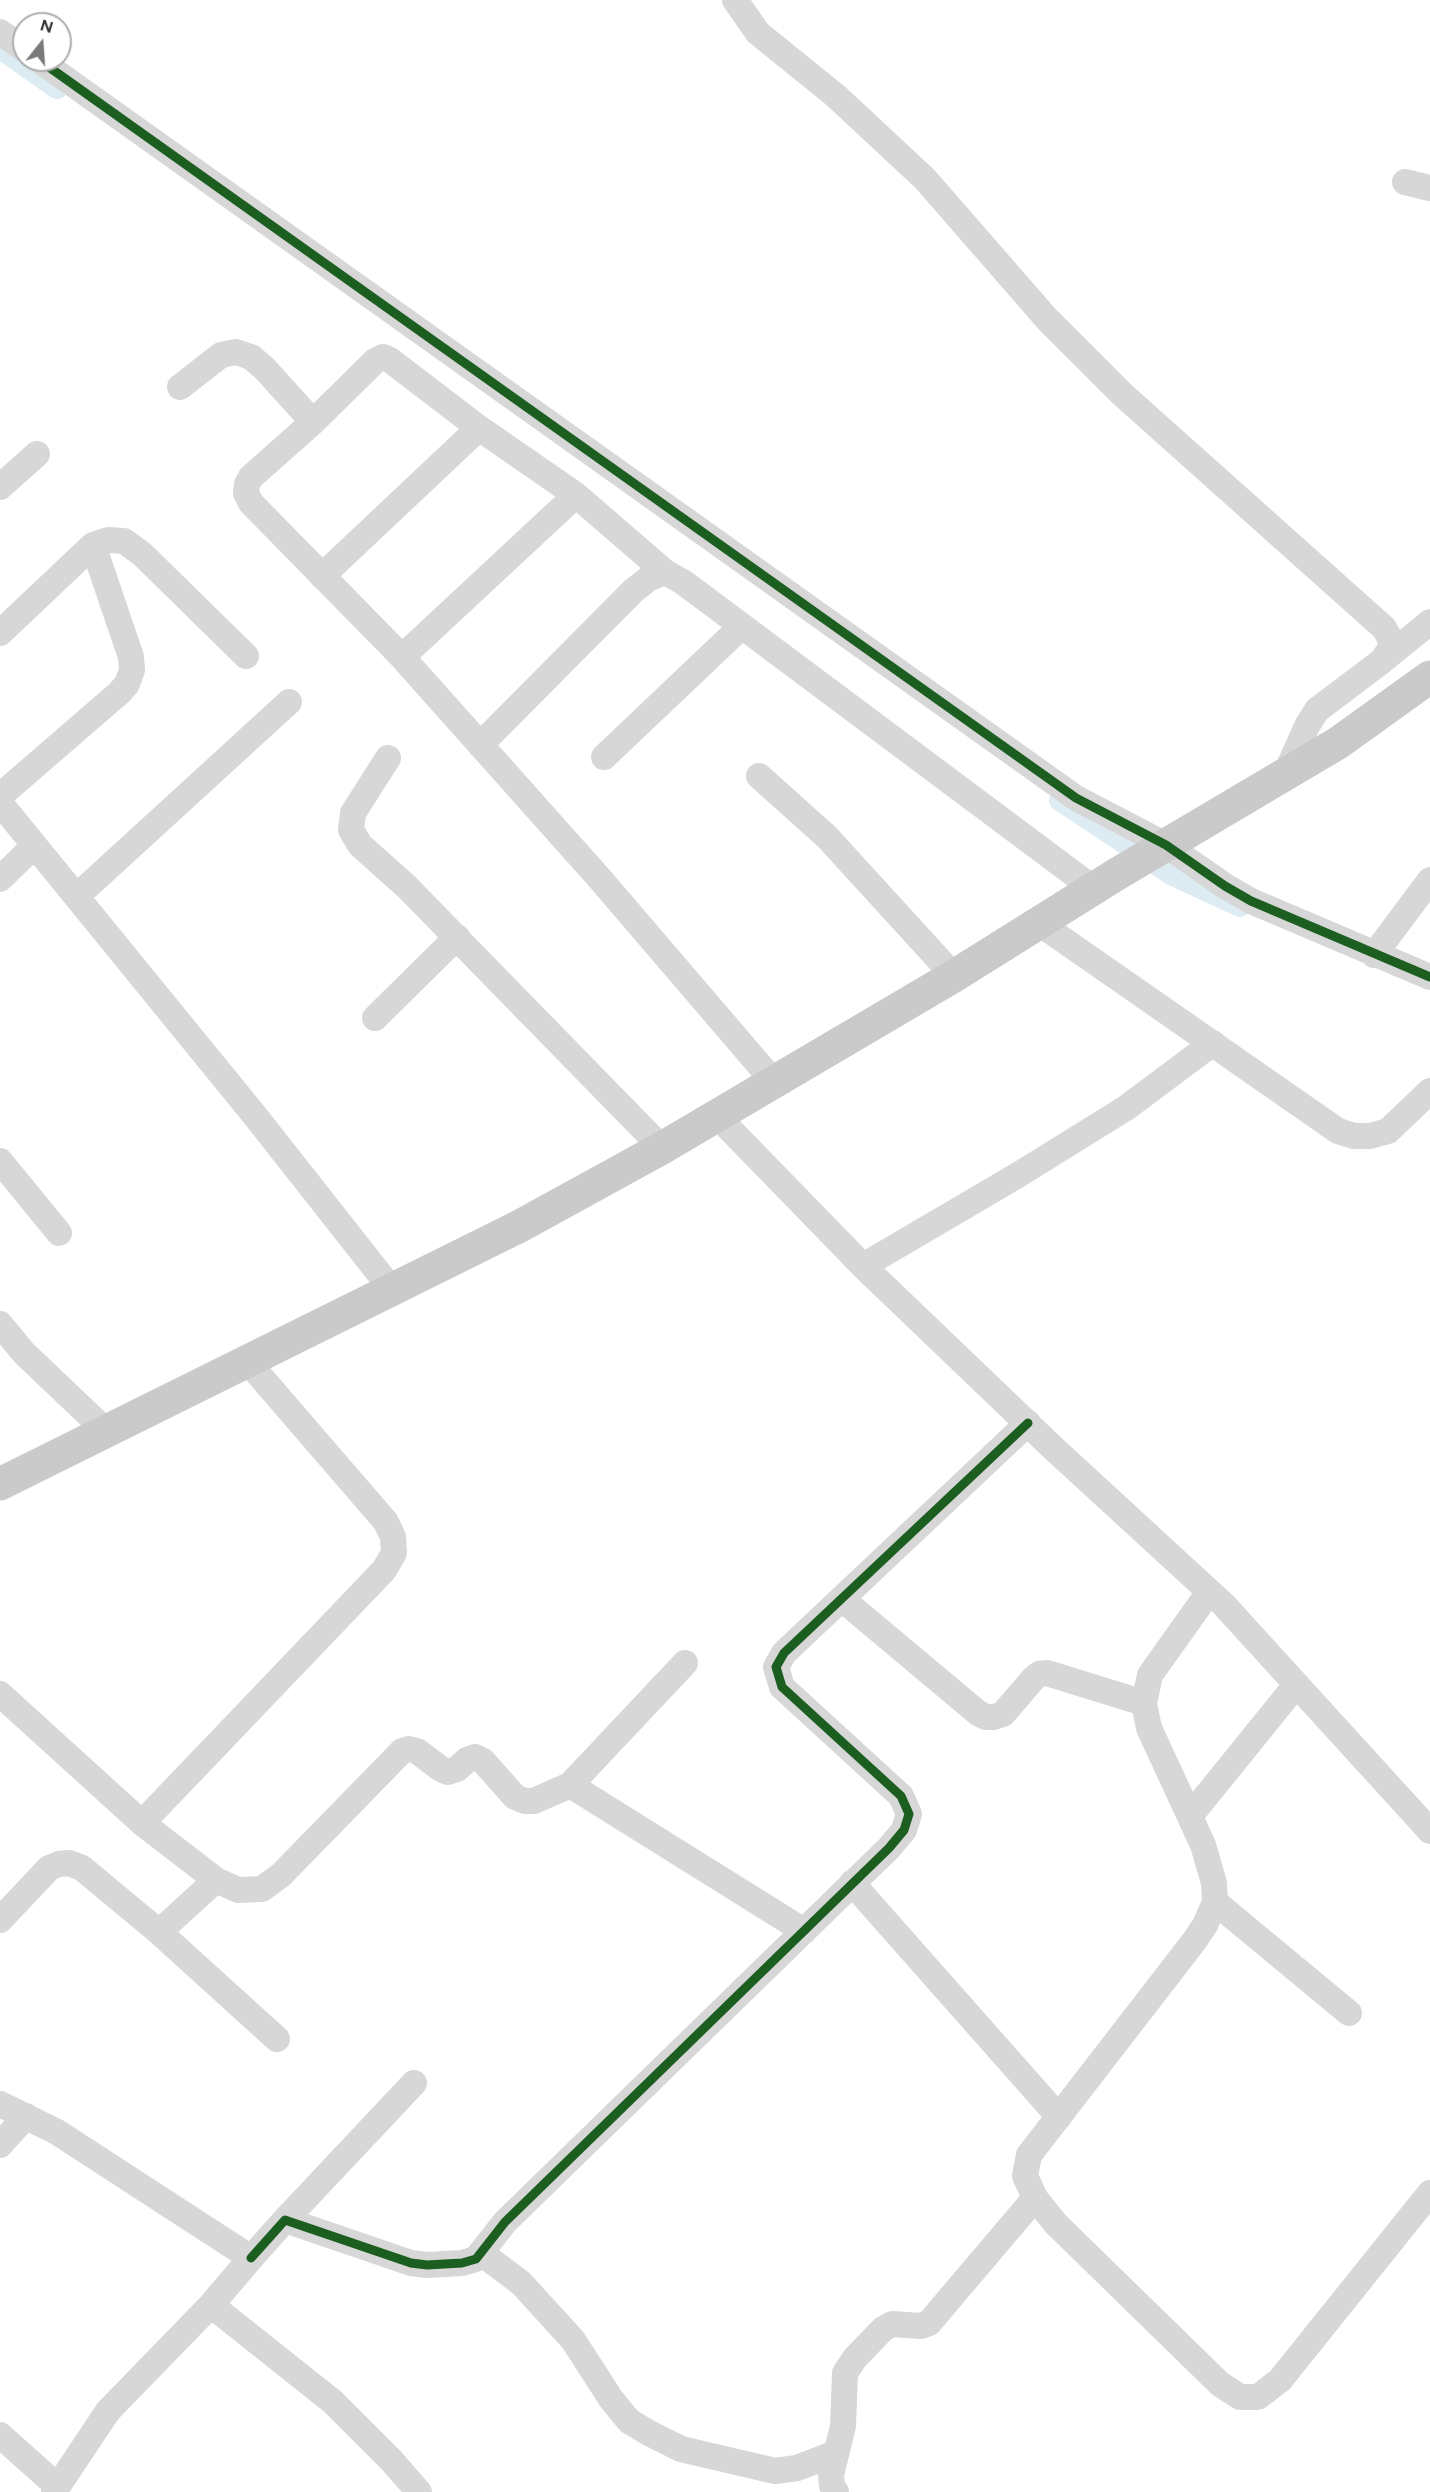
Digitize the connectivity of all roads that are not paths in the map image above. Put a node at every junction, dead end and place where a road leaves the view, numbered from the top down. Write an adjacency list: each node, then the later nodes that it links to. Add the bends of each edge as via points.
1 (735, 0): 19 (street, via 758,33 836,96 925,179 1047,319 1122,394 1384,628 1391,640)
2 (56, 72): 30 (street, via 1076,798)
3 (1405, 182): 4 (street)
4 (1430, 188)
5 (180, 387): 6 (street, via 221,356 236,352 251,357 264,368)
6 (313, 422): 7 (street, via 383,357); 13 (street, via 251,477 246,493 251,503)
7 (479, 428): 10 (street); 13 (street)
8 (37, 454): 9 (street)
9 (0, 487)
10 (576, 495): 12 (street); 18 (street)
11 (93, 545): 16 (street); 17 (street, via 108,540 124,541 142,554); 27 (street, via 131,657 127,684)
12 (665, 572): 15 (street); 22 (street, via 633,591)
13 (322, 576): 18 (street)
14 (1430, 622): 19 (street)
15 (742, 626): 23 (street); 33 (street)
16 (0, 633)
17 (246, 656)
18 (402, 657): 22 (street)
19 (1382, 661): 25 (street, via 1317,710)
20 (1430, 677): 25 (main road, via 1338,743)
21 (289, 702): 34 (street)
22 (480, 745): 42 (street)
23 (604, 757)
24 (388, 758): 36 (street, via 353,813 351,830 360,845)
25 (1286, 773): 30 (main road)
26 (759, 776): 38 (street, via 827,837)
27 (0, 795)
28 (0, 803): 29 (street)
29 (33, 847): 31 (street); 34 (street)
30 (1161, 848): 33 (main road); 37 (street, via 1251,901)
31 (0, 879)
32 (1430, 880): 37 (street)
33 (1106, 882): 35 (main road)
34 (77, 896): 49 (street)
35 (1039, 922): 38 (main road); 41 (street)
36 (457, 937): 40 (street); 45 (street)
37 (1374, 955): 39 (street)
38 (954, 976): 42 (main road)
39 (1430, 977)
40 (375, 1018)
41 (1213, 1042): 43 (street, via 1338,1131 1354,1136 1388,1131); 48 (street, via 1098,1126)
42 (774, 1082): 44 (main road)
43 (1430, 1091)
44 (717, 1116): 45 (main road); 48 (street)
45 (662, 1148): 49 (main road)
46 (0, 1161): 47 (street)
47 (58, 1233)
48 (863, 1266): 52 (street)
49 (393, 1291): 51 (main road)
50 (0, 1324): 53 (street, via 24,1353)
51 (248, 1362): 53 (main road); 63 (street, via 386,1522 393,1537 394,1553 384,1570)
52 (1028, 1423): 55 (street); 56 (street)
53 (107, 1432): 54 (main road)
54 (0, 1484)
55 (1209, 1592): 58 (street); 60 (street, via 1150,1675)
56 (842, 1599): 60 (street, via 986,1717 1003,1714 1033,1679 1047,1673); 66 (street, via 784,1653 776,1667 782,1687 901,1796 909,1814 904,1830)
57 (685, 1663): 61 (street)
58 (1296, 1684): 62 (street); 64 (street)
59 (0, 1694): 63 (street)
60 (1144, 1703): 62 (street, via 1149,1728)
61 (570, 1785): 65 (street, via 534,1801 525,1801 515,1797 475,1757 448,1772 409,1749 402,1751 281,1875 261,1889 238,1890); 69 (street)
62 (1190, 1816): 67 (street, via 1203,1845)
63 (142, 1823): 65 (street)
64 (1430, 1831)
65 (216, 1880): 70 (street)
66 (852, 1883): 69 (street); 76 (street)
67 (1215, 1902): 71 (street); 76 (street, via 1195,1940)
68 (0, 1920): 70 (street, via 49,1868 69,1863 82,1869)
69 (804, 1931): 81 (street, via 505,2222)
70 (159, 1932): 72 (street)
71 (1350, 2013)
72 (277, 2039)
73 (414, 2083): 80 (street)
74 (0, 2104): 75 (street)
75 (26, 2116): 77 (street); 82 (street, via 57,2132)
76 (1059, 2117): 79 (street, via 1029,2155 1024,2176)
77 (0, 2145)
78 (1430, 2193): 79 (street, via 1280,2380 1258,2397 1240,2397 1220,2384 1056,2224)
79 (1035, 2198): 85 (street, via 928,2323 892,2324 855,2358 845,2373 843,2426)
80 (285, 2220): 81 (street, via 411,2263 470,2262); 82 (street)
81 (481, 2253): 85 (street, via 521,2283 578,2346 629,2421 649,2433 681,2448 775,2471 797,2468)
82 (251, 2258): 83 (street)
83 (211, 2305): 86 (street, via 108,2411); 87 (street, via 333,2402)
84 (0, 2435): 86 (street)
85 (836, 2453): 88 (street, via 831,2475)
86 (55, 2489)
87 (419, 2492)
88 (836, 2492)

